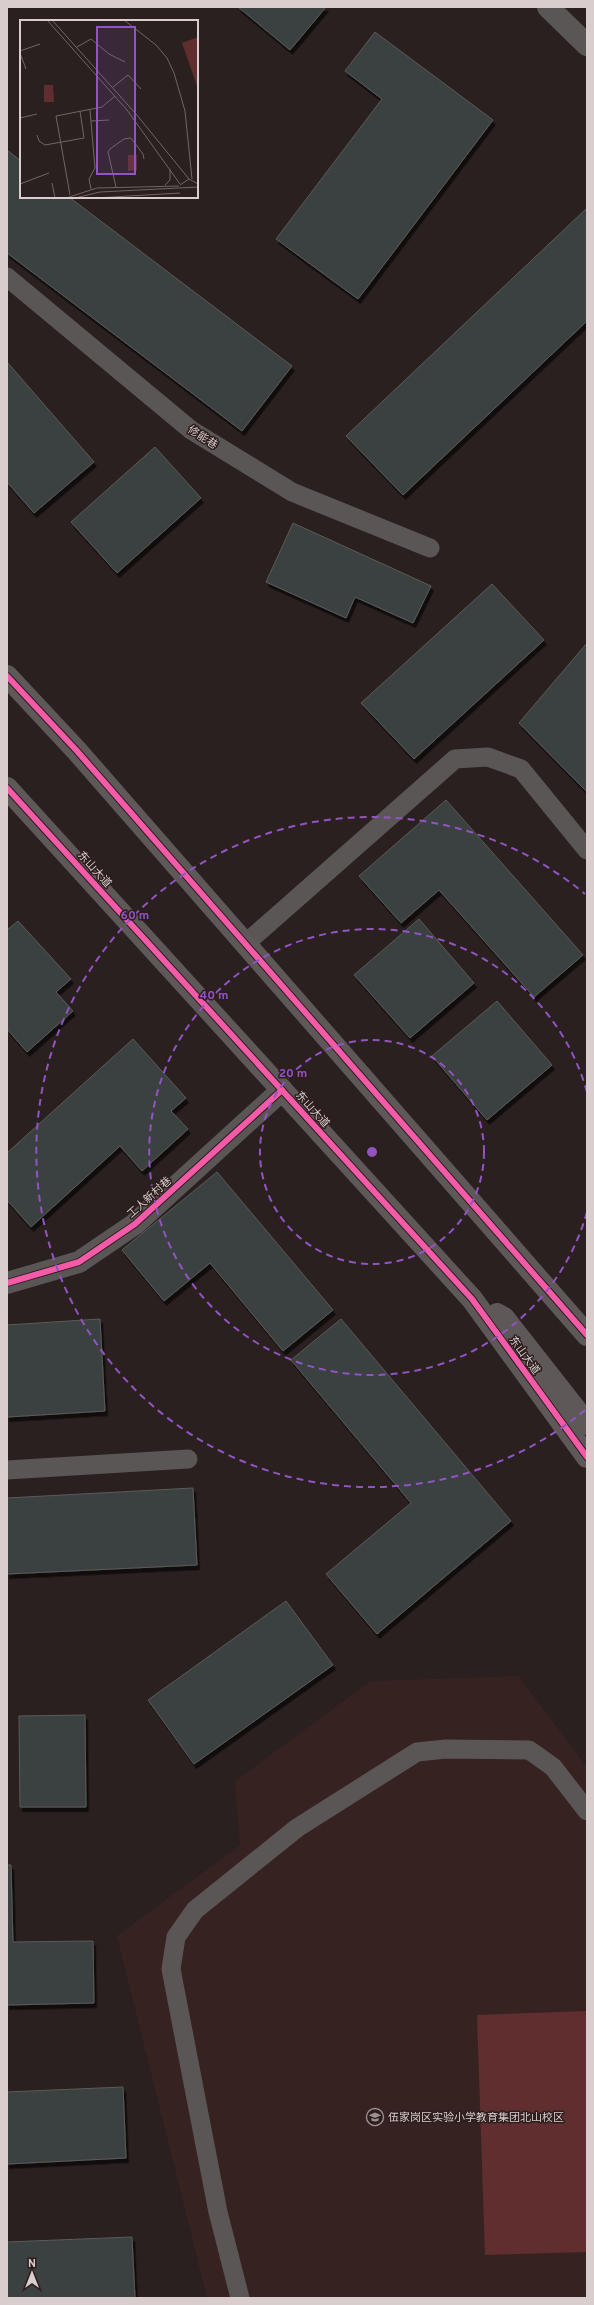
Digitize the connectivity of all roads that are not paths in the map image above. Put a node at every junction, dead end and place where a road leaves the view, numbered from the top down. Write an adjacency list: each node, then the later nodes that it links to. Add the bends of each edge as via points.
1 (548, 7): 2 (street)
2 (587, 45)
3 (7, 277): 4 (lane, 修能巷, via 192,430 292,492)
4 (430, 548)
5 (7, 676): 8 (main road, via 77,751)
6 (7, 788): 9 (main road, 东山大道)
7 (587, 850): 8 (lane, via 521,769 488,757 455,759)
8 (245, 944): 10 (main road)
9 (282, 1090): 11 (street, 工人新村巷, via 135,1224 79,1262); 12 (main road, 东山大道)
10 (524, 1263): 13 (main road); 14 (main road)
11 (7, 1283)
12 (472, 1299): 15 (main road, via 504,1318); 16 (main road, 东山大道)
13 (587, 1335)
14 (587, 1348)
15 (587, 1424)
16 (587, 1457)
17 (188, 1459): 18 (lane)
18 (7, 1470)
19 (587, 1811): 20 (lane, via 553,1767 529,1750 446,1749 418,1752 297,1828 195,1910 176,1936 171,1969 218,2212)
20 (240, 2298)

